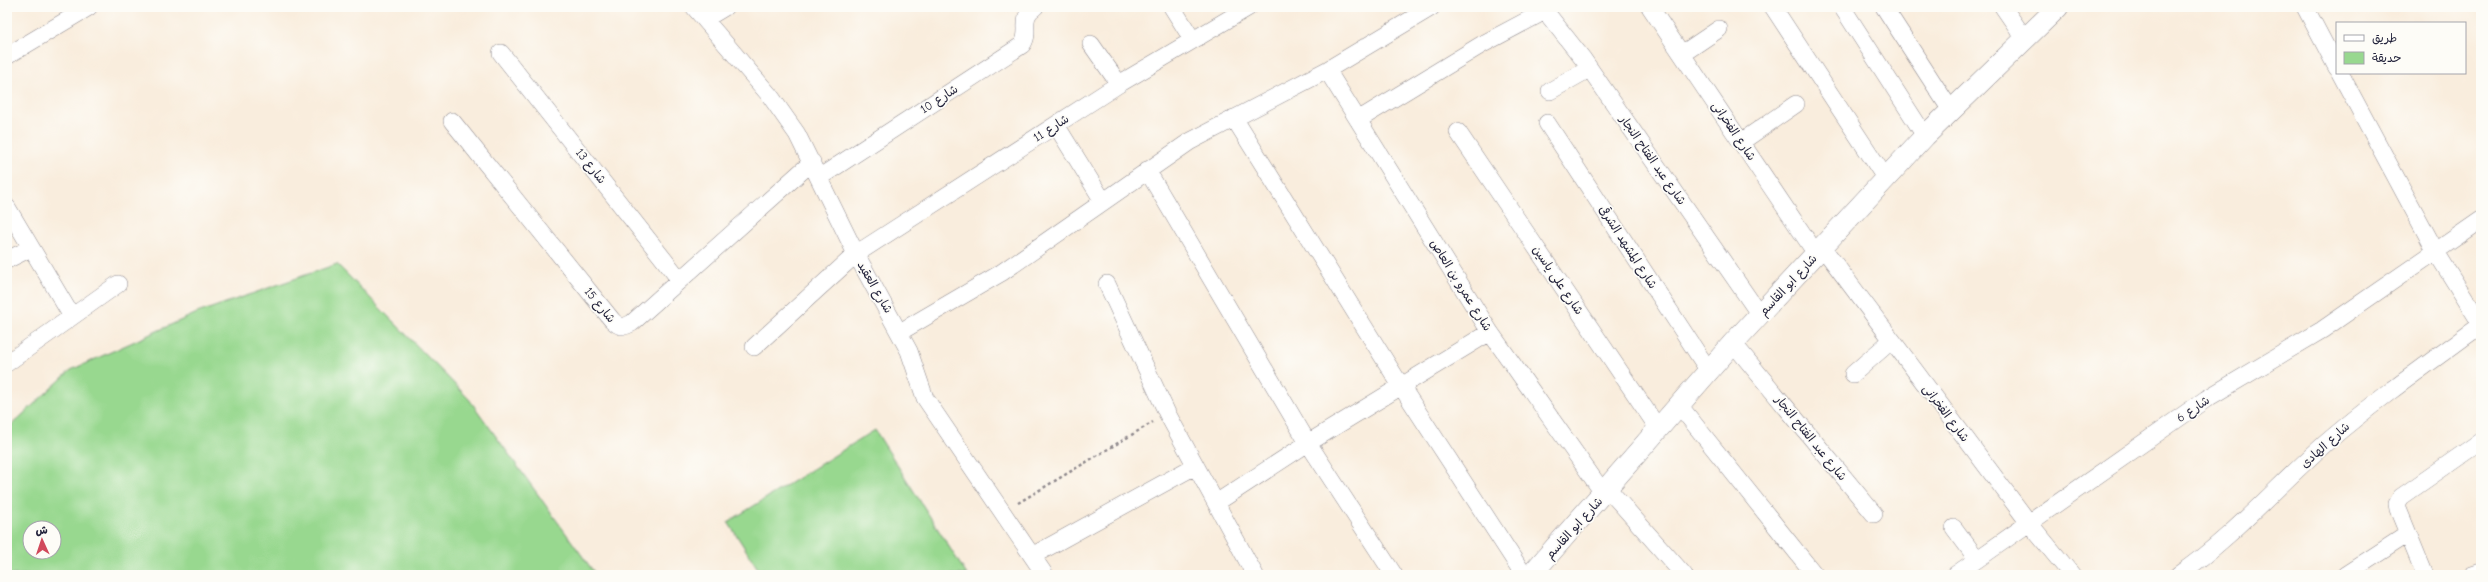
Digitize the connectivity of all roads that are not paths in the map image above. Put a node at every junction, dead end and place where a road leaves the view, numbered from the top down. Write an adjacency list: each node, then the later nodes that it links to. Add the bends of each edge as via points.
1 (89, 7): 22 (street)
2 (725, 7): 15 (street)
3 (1035, 7): 41 (street, شارع 10, via 1027,13 1026,40 1022,45)
4 (1172, 7): 17 (street)
5 (1249, 7): 17 (street, شارع 11)
6 (1432, 7): 25 (street)
7 (1650, 7): 21 (street, شارع الفخرانى)
8 (1773, 7): 42 (street)
9 (1842, 7): 37 (street)
10 (1884, 7): 30 (street)
11 (2004, 7): 18 (street)
12 (2304, 7): 23 (street)
13 (2056, 8): 18 (street, شارع ابو القاسم)
14 (1544, 9): 24 (street, شارع عبد الفتاح النجار); 32 (street)
15 (699, 13): 39 (street, شارع العقيد, via 771,97 797,134)
16 (1719, 29): 21 (street)
17 (1192, 39): 27 (street, شارع 11)
18 (2025, 39): 30 (street, شارع ابو القاسم)
19 (1091, 44): 27 (street)
20 (501, 53): 51 (street, شارع 13)
21 (1682, 54): 38 (street, شارع الفخرانى)
22 (7, 56)
23 (2336, 66)
24 (1589, 69): 28 (street); 55 (street, شارع عبد الفتاح النجار)
25 (1327, 70): 31 (street); 32 (street, شارع عمرو بن العاص)
26 (2341, 74): 48 (street)
27 (1119, 84): 35 (street, شارع 11)
28 (1550, 91)
29 (1796, 104): 38 (street)
30 (1950, 109): 37 (street, شارع ابو القاسم)
31 (1234, 118): 40 (street, via 1189,142); 65 (street)
32 (1358, 120): 58 (street, شارع عمرو بن العاص)
33 (452, 121): 51 (street, شارع 15, via 618,326 625,327 632,323)
34 (1547, 123): 63 (street, شارع المشهد الشرقى)
35 (1056, 125): 43 (street); 49 (street, شارع 11)
36 (1458, 132): 67 (street, شارع على ياسين)
37 (1925, 136): 42 (street, شارع ابو القاسم)
38 (1741, 142): 47 (street, شارع الفخرانى)
39 (812, 162): 41 (street, شارع العقيد); 51 (street, شارع 15)
40 (1147, 170): 43 (street); 69 (street)
41 (820, 177): 49 (street, شارع العقيد)
42 (1886, 179): 47 (street, شارع ابو القاسم)
43 (1103, 201): 57 (street, via 1001,273)
44 (7, 207): 46 (street)
45 (2481, 220): 48 (street, شارع 6)
46 (31, 248): 50 (street); 54 (street)
47 (1820, 251): 55 (street, شارع ابو القاسم); 59 (street, شارع الفخرانى)
48 (2436, 252): 56 (street); 74 (street, شارع 6, via 2322,330 2206,399)
49 (856, 254): 57 (street, شارع العقيد); 61 (street, شارع 11)
50 (7, 260)
51 (680, 280)
52 (118, 284): 54 (street)
53 (1107, 284): 70 (street, via 1167,413)
54 (72, 315): 62 (street)
55 (1760, 315): 60 (street, شارع ابو القاسم)
56 (2481, 324): 88 (street, شارع الهادى, via 2326,443 2231,534)
57 (900, 332): 77 (street, شارع العقيد, via 909,350 925,398)
58 (1490, 332): 65 (street); 71 (street, شارع عمرو بن العاص)
59 (1892, 340): 64 (street); 74 (street, شارع الفخرانى)
60 (1734, 343): 63 (street, شارع ابو القاسم); 73 (street, شارع عبد الفتاح النجار)
61 (754, 347)
62 (7, 363)
63 (1709, 371): 66 (street, شارع ابو القاسم)
64 (1853, 374)
65 (1401, 386): 69 (street); 80 (street)
66 (1679, 405): 67 (street, شارع ابو القاسم); 85 (street)
67 (1658, 428): 71 (street, شارع ابو القاسم)
68 (2481, 441): 76 (street, via 2401,497 2397,504)
69 (1308, 443): 72 (street); 83 (street)
70 (1195, 466): 72 (street); 77 (street)
71 (1606, 492): 80 (street, شارع ابو القاسم); 84 (street, شارع عمرو بن العاص)
72 (1216, 503): 82 (street)
73 (1874, 514)
74 (2029, 523): 78 (street, شارع 6); 87 (street, شارع الفخرانى)
75 (1954, 528): 78 (street)
76 (2408, 534): 89 (street); 90 (street)
77 (1032, 556): 81 (street, شارع العقيد)
78 (1977, 559): 86 (street, شارع 6)
79 (2481, 572): 91 (street)
80 (1534, 573)
81 (1045, 575)
82 (1255, 575)
83 (1394, 575)
84 (1684, 575)
85 (1815, 575)
86 (1955, 575)
87 (2072, 575)
88 (2178, 575)
89 (2345, 575)
90 (2425, 575)
91 (2472, 575)

